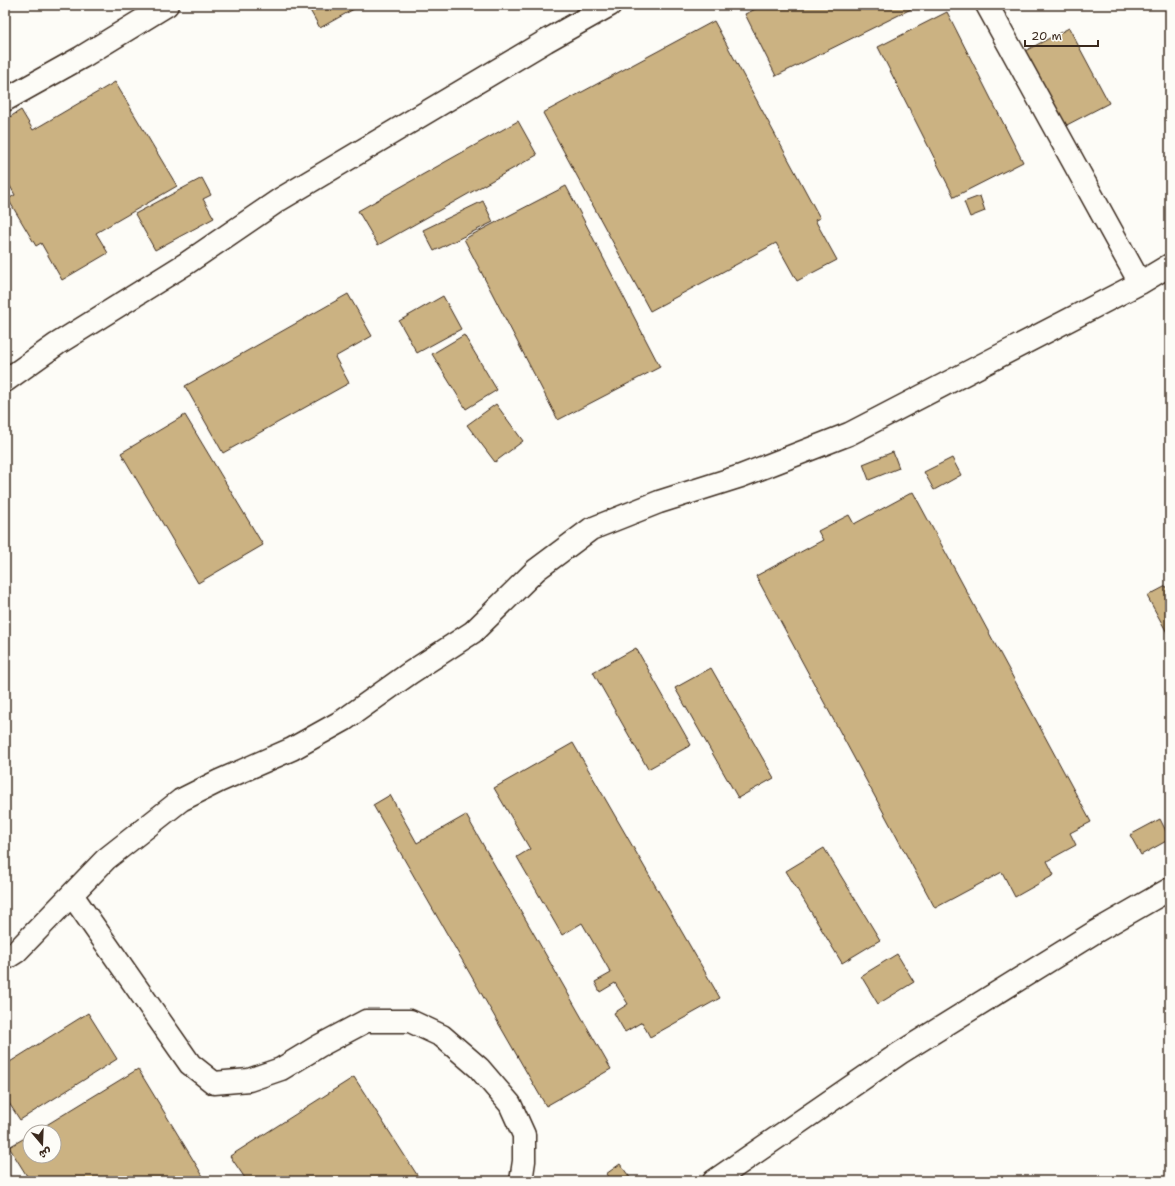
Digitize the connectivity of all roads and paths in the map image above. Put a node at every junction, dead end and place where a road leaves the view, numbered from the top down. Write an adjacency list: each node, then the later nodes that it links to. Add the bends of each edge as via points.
1 (168, 5): 4 (lane)
2 (610, 5): 7 (lane, via 279,200 188,263 57,344)
3 (988, 5): 6 (lane)
4 (5, 100)
5 (1170, 265): 6 (lane)
6 (1140, 283): 9 (lane, via 849,434 741,476 659,502 591,529 536,570 473,632 344,720 292,749 181,800 106,859)
7 (5, 381)
8 (1170, 889): 12 (lane, via 900,1053)
9 (72, 895): 10 (lane, via 16,952); 11 (lane, via 190,1064 214,1083 249,1080 281,1069 366,1021 410,1021 442,1036 479,1068 510,1104 524,1135)
10 (5, 959)
11 (521, 1181)
12 (714, 1181)

